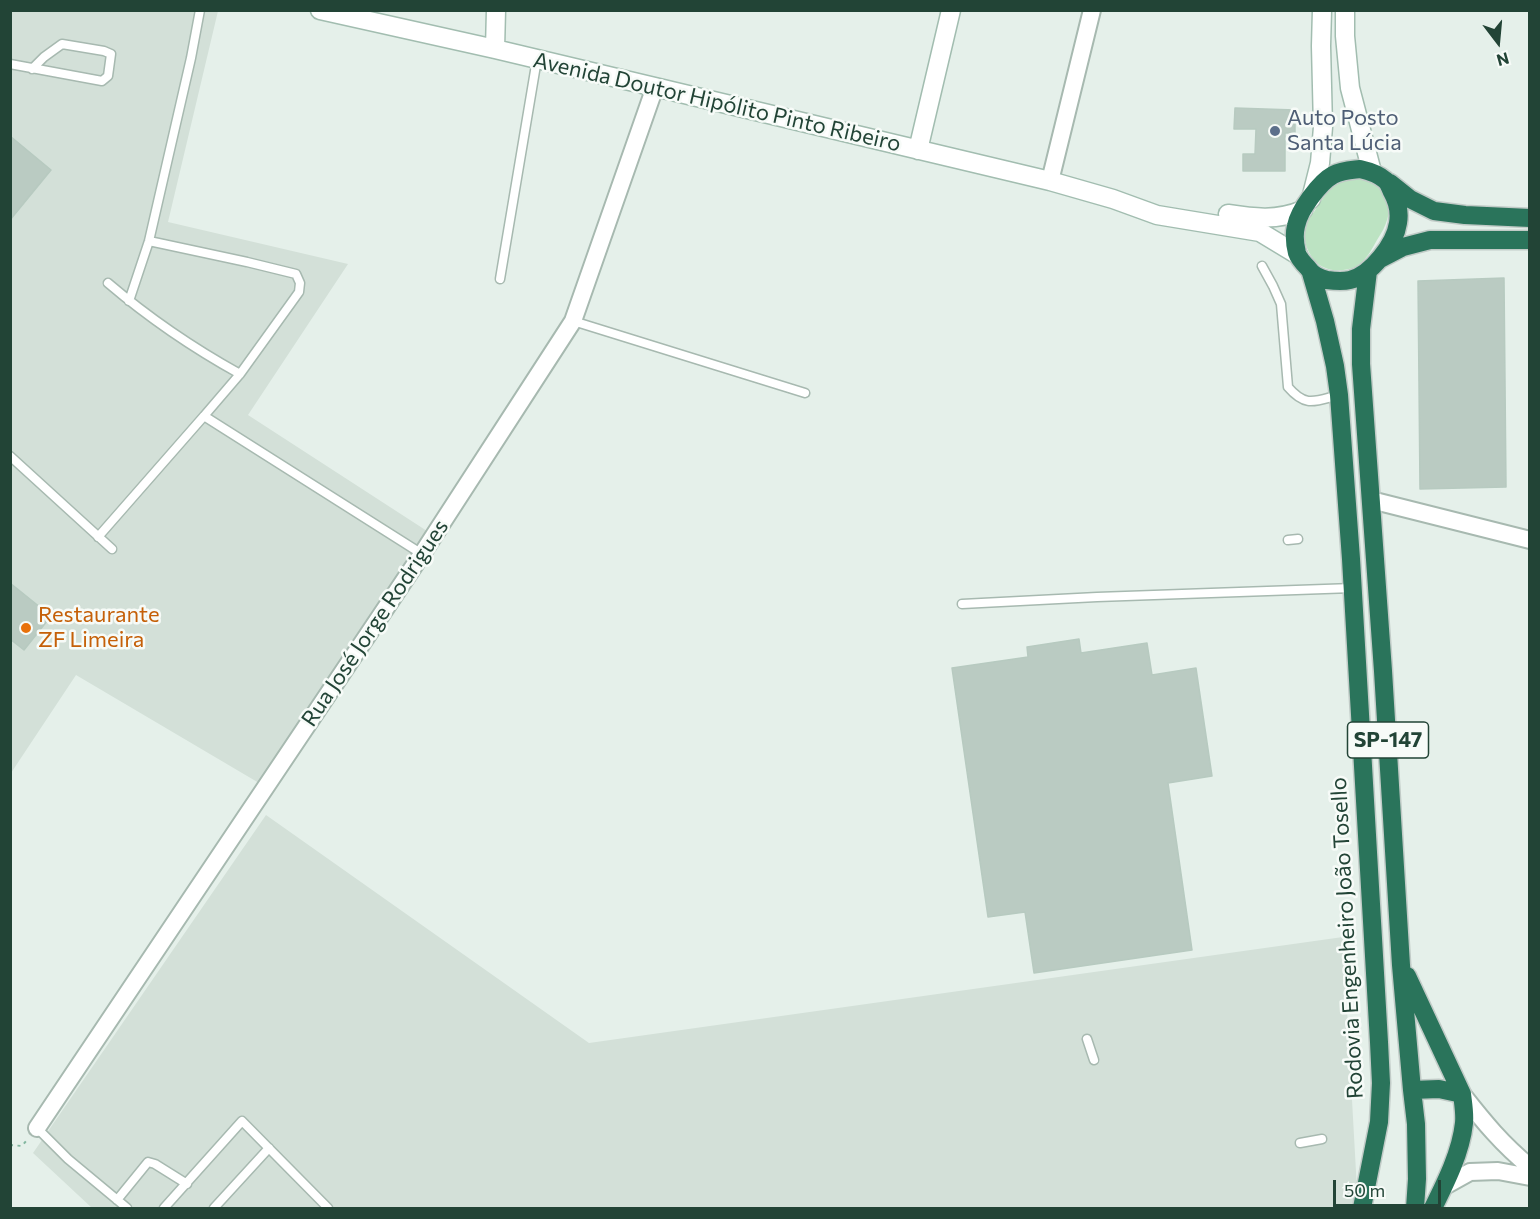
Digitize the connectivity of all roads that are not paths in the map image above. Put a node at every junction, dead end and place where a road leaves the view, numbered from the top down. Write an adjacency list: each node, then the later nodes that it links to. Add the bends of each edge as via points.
1 (200, 10): 20 (lane)
2 (320, 10): 8 (main road, Avenida Doutor Hipólito Pinto Ribeiro)
3 (496, 10): 8 (main road)
4 (951, 10): 13 (main road)
5 (1092, 10): 15 (street)
6 (1322, 10): 17 (main road, via 1323,127 1320,163)
7 (1345, 10): 14 (main road, via 1350,88)
8 (495, 49): 9 (main road, Avenida Doutor Hipólito Pinto Ribeiro)
9 (537, 59): 12 (main road, Avenida Doutor Hipólito Pinto Ribeiro); 25 (lane)
10 (10, 64): 11 (lane)
11 (32, 69): 11 (lane, via 102,81 108,76 111,54 62,44)
12 (655, 87): 13 (main road, Avenida Doutor Hipólito Pinto Ribeiro); 28 (street, Rua José Jorge Rodrigues)
13 (918, 150): 15 (main road, Avenida Doutor Hipólito Pinto Ribeiro)
14 (1380, 177): 17 (highway, via 1360,169 1335,173); 18 (highway, via 1434,211); 22 (highway, via 1395,196 1398,224)
15 (1050, 181): 16 (main road, Avenida Doutor Hipólito Pinto Ribeiro)
16 (1113, 199): 17 (main road, Avenida Doutor Hipólito Pinto Ribeiro, via 1260,219 1292,215); 21 (main road, Avenida Doutor Hipólito Pinto Ribeiro, via 1156,215 1260,232)
17 (1307, 205): 21 (highway, via 1296,225)
18 (1530, 218)
19 (1530, 240): 22 (highway, via 1430,240 1403,247)
20 (149, 241): 27 (lane); 29 (lane, via 296,274 299,292)
21 (1298, 255): 24 (highway)
22 (1373, 265): 24 (highway, via 1351,280 1338,282); 34 (highway, SP-147, via 1361,329)
23 (1262, 266): 31 (lane, via 1281,304 1288,387 1297,398 1308,402)
24 (1311, 273): 31 (highway, Rodovia Engenheiro João Tosello / SP-147)
25 (500, 279)
26 (108, 283): 27 (lane)
27 (129, 301): 29 (lane)
28 (573, 321): 30 (lane); 40 (street, Rua José Jorge Rodrigues)
29 (240, 374): 32 (lane)
30 (806, 393)
31 (1340, 395): 41 (highway, Rodovia Engenheiro João Tosello / SP-147)
32 (204, 416): 35 (lane); 40 (lane)
33 (10, 456): 35 (lane)
34 (1371, 500): 38 (street); 43 (highway, SP-147)
35 (98, 537): 39 (lane)
36 (1298, 539): 37 (lane)
37 (1288, 540)
38 (1530, 540)
39 (111, 549)
40 (422, 554): 48 (street, Rua José Jorge Rodrigues)
41 (1353, 588): 42 (lane); 61 (highway, Rodovia Engenheiro João Tosello / SP-147, via 1381,1083 1379,1122)
42 (962, 604)
43 (1401, 965): 46 (highway, SP-147); 47 (highway)
44 (1087, 1039): 45 (lane)
45 (1094, 1060)
46 (1412, 1090): 47 (highway, via 1439,1089); 62 (highway, SP-147, via 1416,1124)
47 (1462, 1094): 52 (street, via 1489,1129); 55 (highway, via 1464,1123)
48 (37, 1128): 56 (lane)
49 (1322, 1139): 50 (lane)
50 (1300, 1143)
51 (269, 1148): 54 (lane, via 242,1121); 59 (lane); 60 (lane)
52 (1530, 1167)
53 (1530, 1177): 55 (street, via 1498,1171 1470,1173)
54 (187, 1184): 56 (lane, via 148,1162); 58 (lane)
55 (1443, 1187): 63 (highway)
56 (117, 1200): 57 (lane)
57 (127, 1209)
58 (164, 1209)
59 (214, 1209)
60 (328, 1209)
61 (1362, 1209)
62 (1415, 1209)
63 (1433, 1209)

